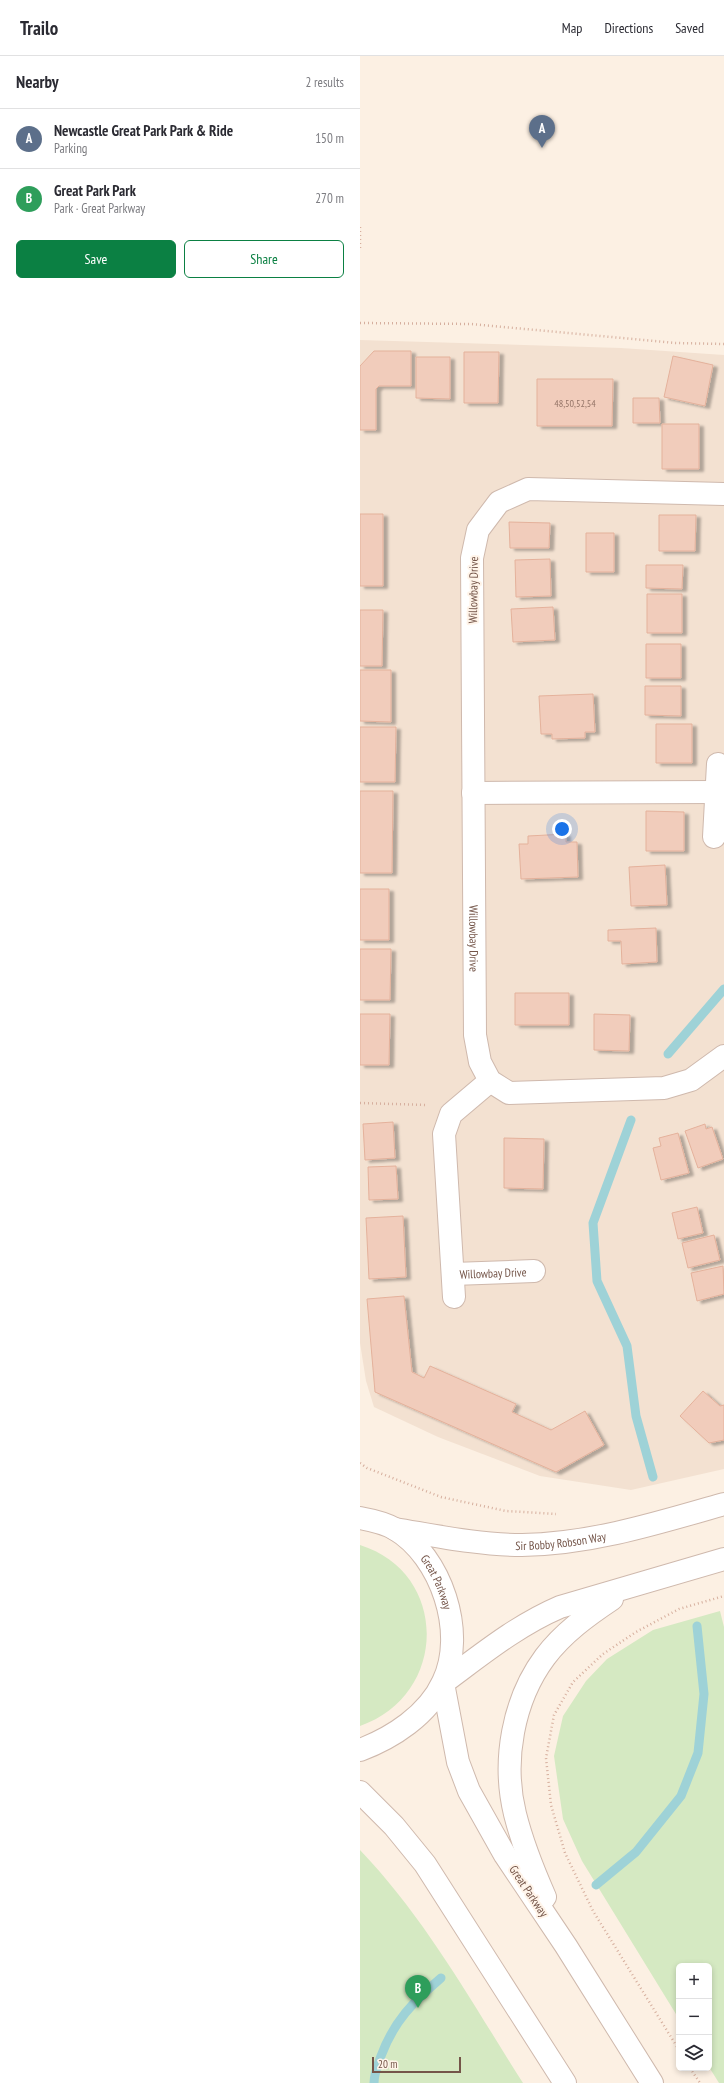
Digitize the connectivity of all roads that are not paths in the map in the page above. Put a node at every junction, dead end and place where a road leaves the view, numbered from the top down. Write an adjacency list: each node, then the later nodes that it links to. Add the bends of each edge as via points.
1 (724, 494): 4 (street, Willowbay Drive, via 528,489 499,502 478,530 472,558)
2 (718, 764): 3 (street)
3 (717, 792): 4 (street); 5 (street)
4 (473, 793): 7 (street, Willowbay Drive, via 475,1035 480,1062)
5 (714, 837)
6 (721, 1065): 7 (street, Willowbay Drive, via 691,1080 664,1088 509,1093)
7 (490, 1081): 9 (street, Willowbay Drive, via 451,1114 444,1134)
8 (534, 1271): 9 (street, Willowbay Drive)
9 (452, 1274): 10 (street, Willowbay Drive)
10 (454, 1297)
11 (724, 1504): 13 (street, Sir Bobby Robson Way, via 652,1525 554,1543 485,1544)
12 (360, 1518): 13 (street, Great Parkway)
13 (395, 1529): 16 (street, Great Parkway, via 412,1543 429,1563 448,1605 451,1650)
14 (724, 1558): 15 (street)
15 (626, 1589): 16 (street, via 560,1607 537,1617 515,1630); 19 (street, via 588,1615 546,1656 528,1685 511,1746 510,1776 514,1813 528,1858)
16 (443, 1683): 17 (street, Great Parkway, via 430,1702 410,1722 384,1740); 19 (street, Great Parkway, via 458,1762 469,1791 505,1855)
17 (360, 1750)
18 (360, 1792): 20 (street, via 394,1826 425,1864)
19 (566, 1946): 21 (street, Great Parkway)
20 (566, 2083)
21 (652, 2083)

